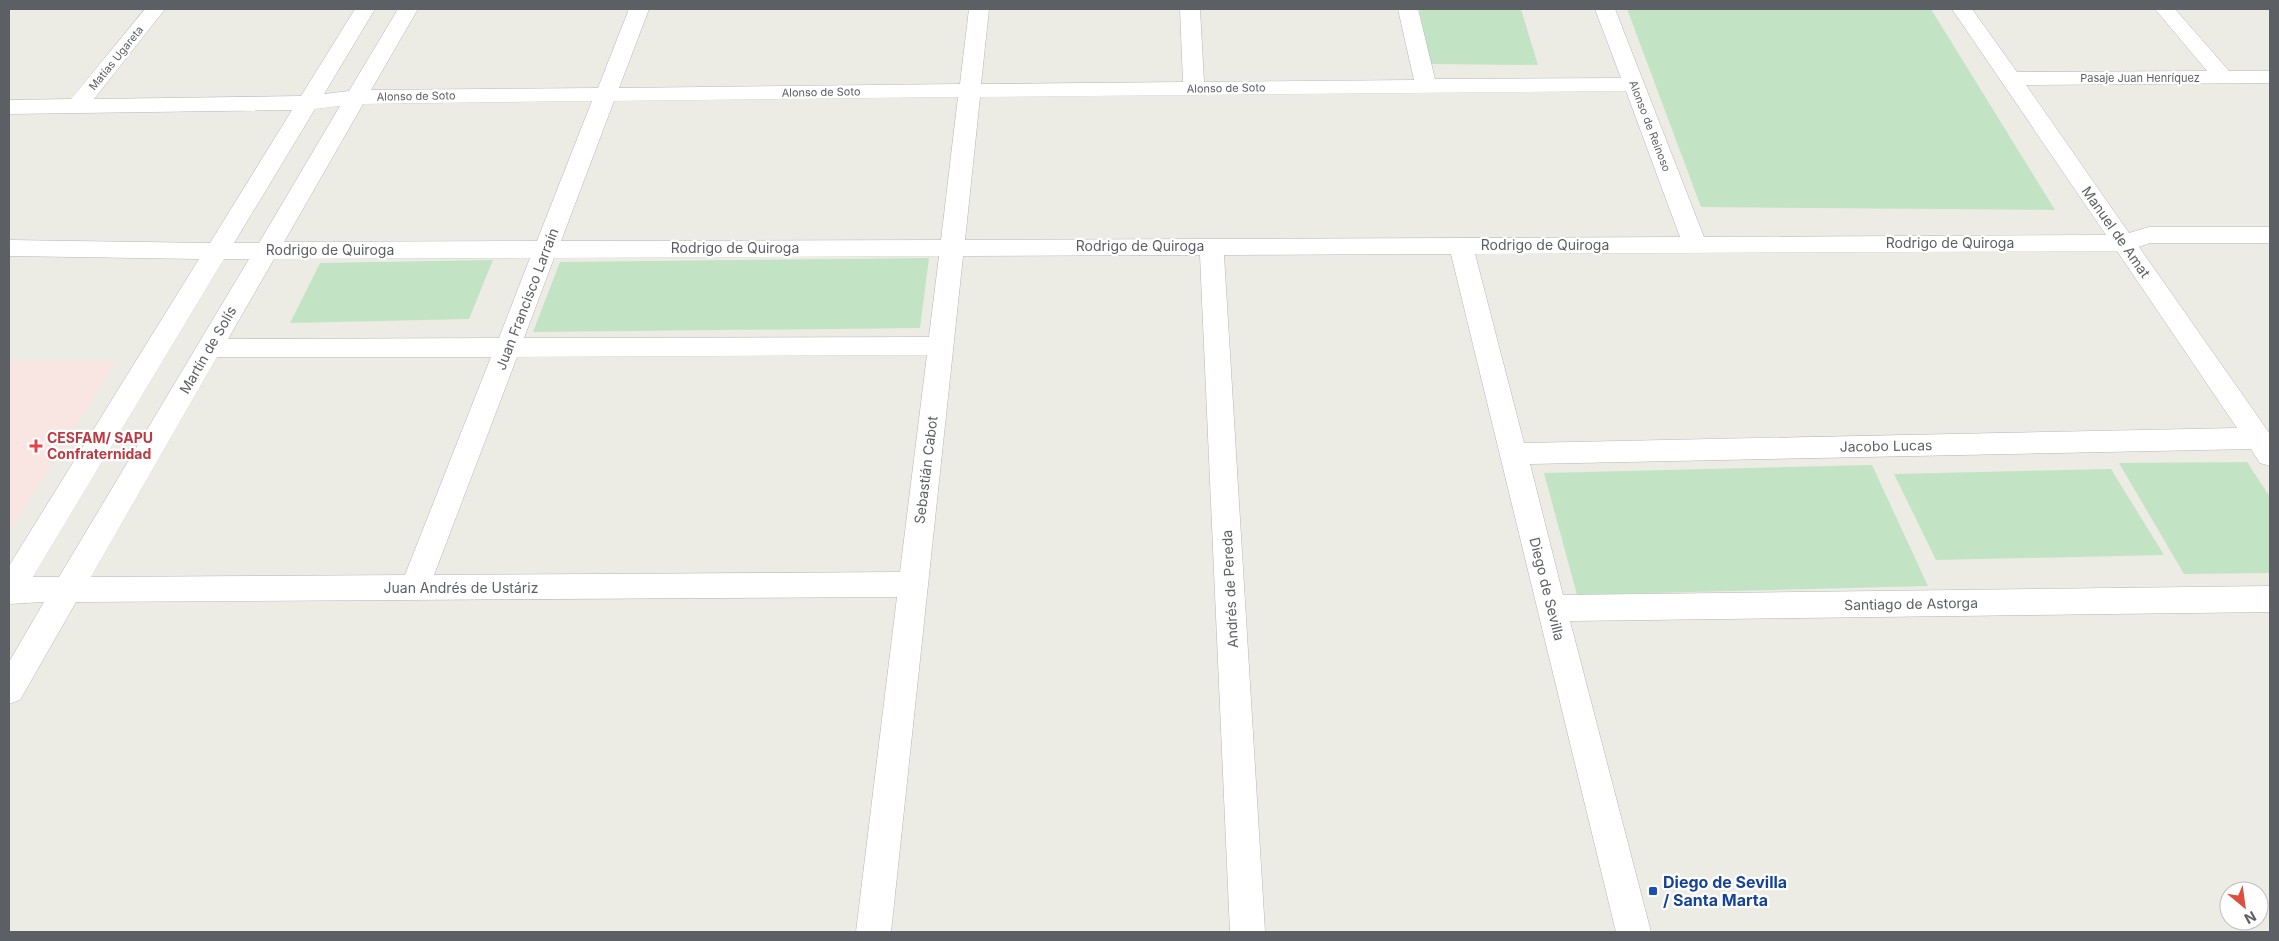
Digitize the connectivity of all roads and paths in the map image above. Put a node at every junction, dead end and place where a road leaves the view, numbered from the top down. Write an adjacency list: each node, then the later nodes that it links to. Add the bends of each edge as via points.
1 (155, 9): 21 (street, Matías Ugareta)
2 (365, 9): 20 (street)
3 (408, 9): 19 (street, Martín de Solís)
4 (639, 9): 18 (street, Juan Francisco Larraín)
5 (979, 9): 17 (street, Sebastián Cabot)
6 (1190, 9): 16 (street)
7 (1408, 9): 15 (street)
8 (1605, 9): 14 (street, Alonso de Reinoso)
9 (1962, 9): 13 (street, Manuel de Amat)
10 (2165, 9): 12 (street)
11 (2270, 77): 12 (street, Pasaje Juan Henríquez)
12 (2224, 78): 13 (street, Pasaje Juan Henríquez)
13 (2010, 79): 24 (street, Manuel de Amat)
14 (1634, 84): 15 (street, Alonso de Soto); 25 (street, Alonso de Reinoso)
15 (1426, 86): 16 (street, Alonso de Soto)
16 (1194, 88): 17 (street, Alonso de Soto)
17 (970, 91): 18 (street, Alonso de Soto); 28 (street, Sebastián Cabot)
18 (606, 94): 19 (street, Alonso de Soto); 30 (street, Juan Francisco Larraín)
19 (357, 97): 20 (street, Alonso de Soto); 31 (street, Martín de Solís)
20 (307, 103): 21 (street, Alonso de Soto); 32 (street)
21 (78, 106): 22 (street, Alonso de Soto)
22 (9, 107)
23 (2270, 234): 24 (street, Rodrigo de Quiroga, via 2149,236)
24 (2123, 243): 25 (street, Rodrigo de Quiroga); 36 (street, Manuel de Amat)
25 (1695, 244): 26 (street, Rodrigo de Quiroga)
26 (1461, 245): 27 (street, Rodrigo de Quiroga); 37 (street, Diego de Sevilla)
27 (1212, 246): 28 (street, Rodrigo de Quiroga); 46 (street, Andrés de Pereda)
28 (952, 247): 30 (street, Rodrigo de Quiroga); 33 (street, Sebastián Cabot)
29 (9, 248): 32 (street, Rodrigo de Quiroga)
30 (546, 249): 31 (street, Rodrigo de Quiroga); 34 (street, Juan Francisco Larraín)
31 (266, 250): 32 (street, Rodrigo de Quiroga); 35 (street, Martín de Solís)
32 (215, 251): 41 (street)
33 (941, 346): 34 (street); 38 (street, Sebastián Cabot)
34 (508, 347): 35 (street); 39 (street, Juan Francisco Larraín)
35 (210, 348): 40 (street, Martín de Solís)
36 (2264, 446): 37 (street, Jacobo Lucas)
37 (1514, 454): 43 (street, Diego de Sevilla)
38 (913, 584): 39 (street, Juan Andrés de Ustáriz); 45 (street, Sebastián Cabot)
39 (414, 588): 40 (street, Juan Andrés de Ustáriz)
40 (69, 589): 41 (street, Juan Andrés de Ustáriz); 44 (street, Martín de Solís)
41 (9, 590)
42 (2270, 599): 43 (street, Santiago de Astorga)
43 (1552, 608): 47 (street, Diego de Sevilla)
44 (9, 690)
45 (874, 932)
46 (1247, 932)
47 (1633, 932)

